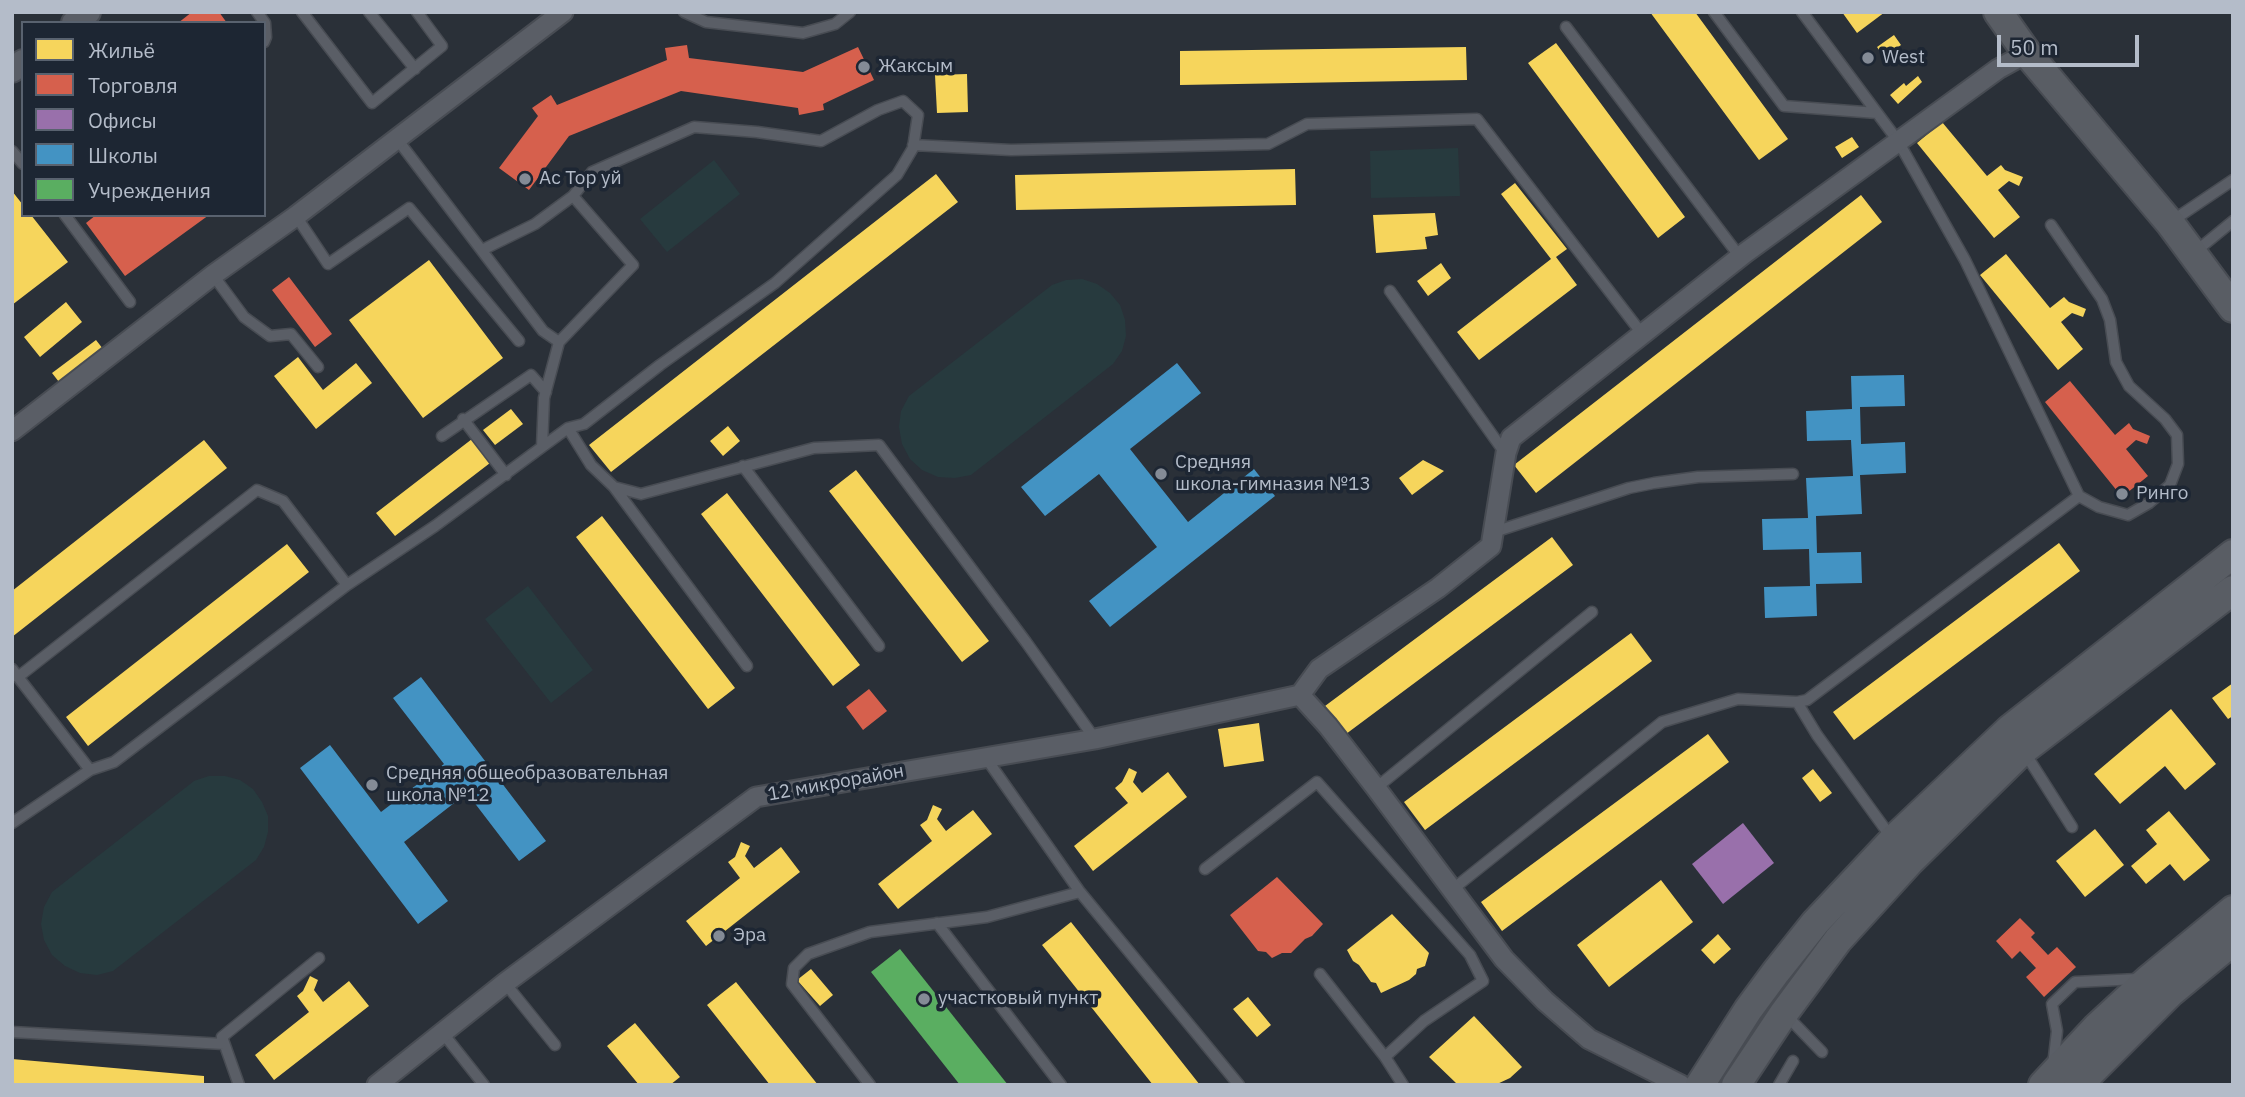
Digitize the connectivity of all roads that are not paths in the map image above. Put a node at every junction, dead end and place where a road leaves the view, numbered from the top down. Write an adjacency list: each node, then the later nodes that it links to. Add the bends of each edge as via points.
1 (302, 12): 12 (lane, via 372,103)
2 (369, 12): 12 (lane)
3 (417, 12): 12 (lane, via 442,46)
4 (563, 12): 14 (street)
5 (684, 12): 6 (lane, via 706,22 803,33 835,24)
6 (850, 12)
7 (1714, 12): 13 (lane, via 1784,106)
8 (1801, 12): 13 (lane)
9 (1998, 12): 11 (main road)
10 (1566, 27): 26 (lane)
11 (2027, 54): 15 (street, via 1997,69); 22 (main road)
12 (415, 69)
13 (1877, 113): 15 (lane)
14 (397, 139): 19 (street); 24 (lane)
15 (1898, 141): 26 (street); 46 (lane, via 1965,260)
16 (913, 145): 18 (lane, via 918,115 903,101 821,141 694,127 592,172); 31 (lane, via 1011,150 1268,144 1307,124 1477,119); 37 (lane, via 897,174 775,283 584,425)
17 (2233, 180): 22 (lane)
18 (573, 196): 24 (lane, via 535,224); 33 (lane, via 633,265)
19 (296, 216): 27 (street); 32 (lane, via 328,264 409,208)
20 (66, 217): 29 (lane)
21 (2233, 221): 25 (lane)
22 (2170, 222): 25 (main road)
23 (2051, 225): 46 (lane, via 2102,299 2116,362 2129,386 2177,435 2178,464 2170,485 2149,503 2128,515 2099,508)
24 (482, 250): 33 (lane, via 543,331)
25 (2193, 253): 30 (main road)
26 (1740, 257): 31 (street)
27 (213, 275): 34 (lane, via 244,317 270,336 291,334); 38 (street)
28 (1390, 291): 41 (lane)
29 (130, 302)
30 (2233, 307)
31 (1643, 335): 41 (street, via 1534,418 1511,438)
32 (519, 341)
33 (559, 342): 35 (lane)
34 (318, 367)
35 (545, 391): 36 (lane, via 531,375); 40 (lane)
36 (463, 419): 39 (lane); 44 (lane)
37 (568, 428): 40 (lane); 45 (lane, via 591,465)
38 (12, 431)
39 (442, 436)
40 (542, 447): 44 (lane)
41 (1506, 453): 47 (street)
42 (743, 466): 45 (lane, via 641,494); 52 (lane); 57 (lane, via 814,448 879,445)
43 (1793, 474): 47 (lane, via 1654,483)
44 (506, 475): 49 (lane)
45 (614, 487): 53 (lane)
46 (2078, 496): 56 (lane, via 1807,700)
47 (1494, 532): 55 (street, via 1492,545 1319,669)
48 (2233, 554): 58 (main road)
49 (347, 584): 54 (lane, via 283,501 257,490); 60 (lane, via 114,762)
50 (2233, 590): 58 (main road)
51 (1592, 612): 61 (lane)
52 (879, 646)
53 (747, 666)
54 (14, 674): 60 (lane)
55 (1300, 695): 57 (street, 12 микрорайон); 61 (street)
56 (1797, 702): 64 (lane); 66 (lane, via 1738,699 1662,722)
57 (1095, 739): 59 (street, 12 микрорайон)
58 (2017, 740): 63 (lane); 64 (main road)
59 (986, 758): 67 (lane); 73 (street, 12 микрорайон, via 755,797)
60 (90, 770): 62 (lane)
61 (1376, 788): 66 (street)
62 (12, 823)
63 (2073, 827)
64 (1901, 851): 75 (main road); 92 (main road, via 1815,923 1748,1010)
65 (1205, 869): 81 (lane, via 1317,782 1471,955 1483,981 1424,1021)
66 (1453, 889): 91 (street, via 1504,959 1589,1040)
67 (1080, 892): 69 (lane, via 987,917); 89 (lane)
68 (2233, 909): 74 (main road)
69 (937, 923): 87 (lane, via 870,932 808,954 794,968 792,984); 88 (lane)
70 (2233, 941): 74 (main road)
71 (319, 958): 78 (lane, via 222,1037)
72 (1320, 974): 81 (lane)
73 (505, 983): 77 (street, 12 микрорайон); 79 (lane)
74 (2159, 986): 83 (main road, via 2097,1027); 83 (lane, via 2075,982 2053,1004 2057,1031); 95 (main road)
75 (1784, 1013): 80 (lane); 93 (main road)
76 (12, 1032): 78 (lane)
77 (441, 1032): 85 (street, 12 микрорайон); 86 (lane)
78 (224, 1044): 84 (lane)
79 (555, 1045)
80 (1822, 1052)
81 (1385, 1057): 90 (lane)
82 (1793, 1060): 94 (lane)
83 (2053, 1081)
84 (239, 1085)
85 (377, 1085)
86 (484, 1085)
87 (870, 1085)
88 (1062, 1085)
89 (1239, 1085)
90 (1403, 1085)
91 (1681, 1085)
92 (1700, 1085)
93 (1736, 1085)
94 (1779, 1085)
95 (2078, 1085)

